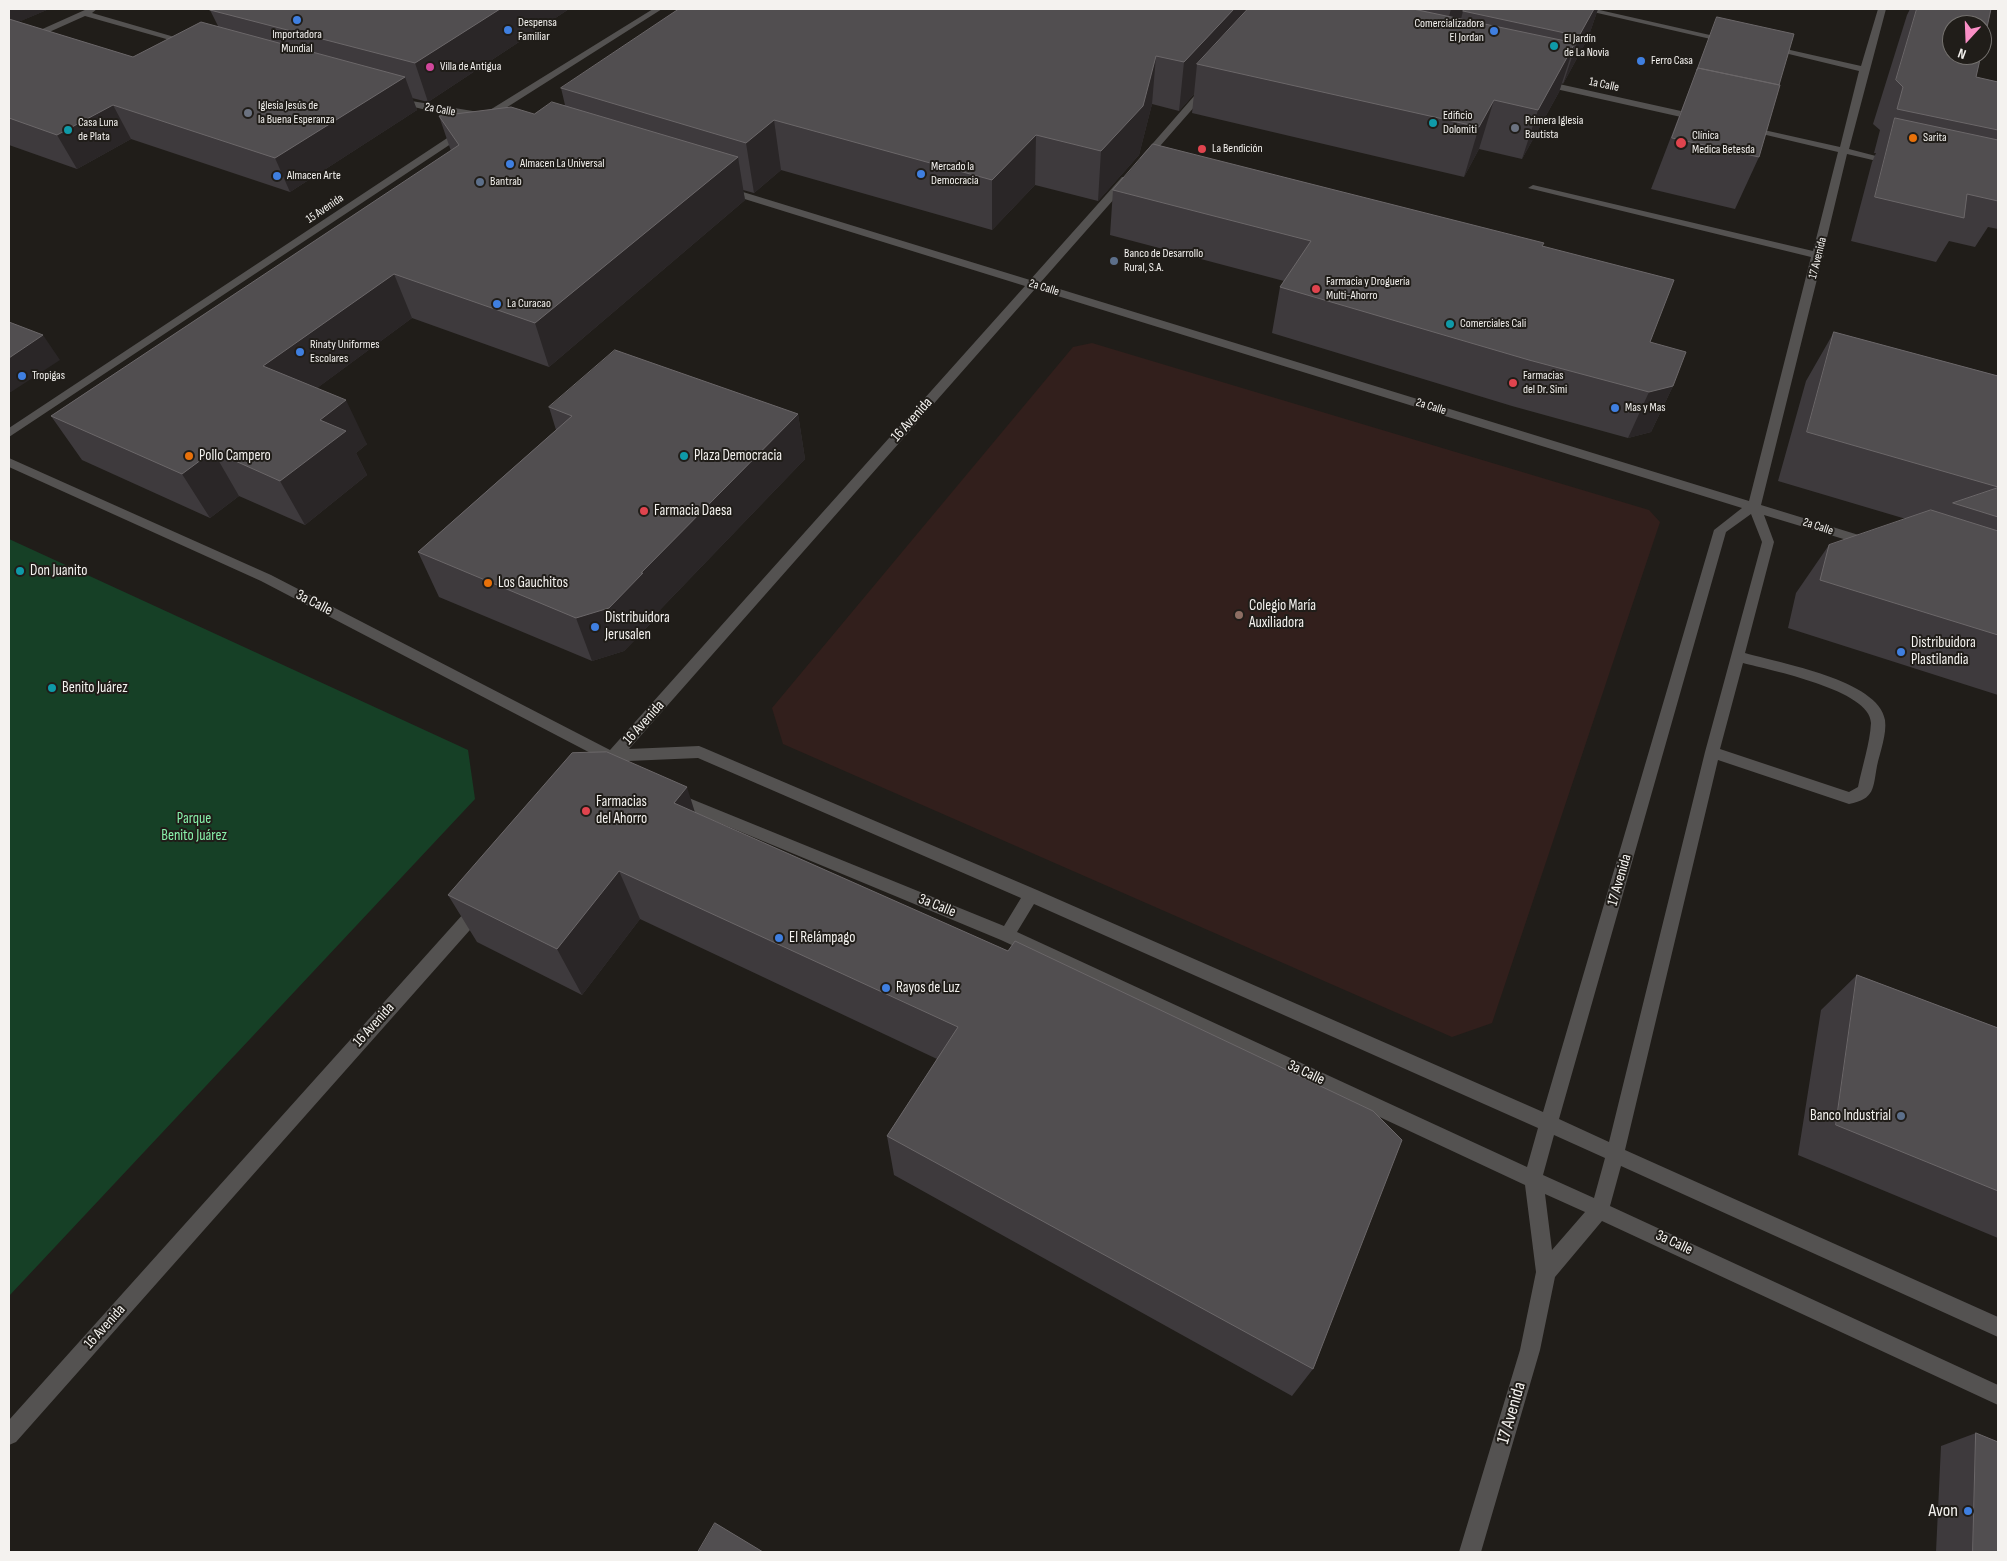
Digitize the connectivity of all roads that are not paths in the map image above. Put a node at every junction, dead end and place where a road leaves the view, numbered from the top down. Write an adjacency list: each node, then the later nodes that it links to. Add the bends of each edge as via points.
1 (658, 9): 15 (street, 15 Avenida)
2 (1584, 9): 6 (street)
3 (1628, 9): 6 (street)
4 (1882, 9): 11 (street, 17 Avenida)
5 (89, 11): 9 (street); 10 (street)
6 (1623, 18): 7 (street)
7 (1739, 42)
8 (1758, 46): 11 (street)
9 (9, 47)
10 (206, 47)
11 (1864, 69): 18 (street, 17 Avenida)
12 (1213, 80): 23 (street, 16 Avenida)
13 (1528, 81): 16 (street, 1a Calle)
14 (384, 97): 15 (street, 2a Calle, via 439,110)
15 (492, 117): 24 (street, 15 Avenida)
16 (1710, 121)
17 (1739, 127): 18 (street)
18 (1845, 150): 19 (street); 22 (street, 17 Avenida)
19 (1902, 164)
20 (717, 187): 23 (street, 2a Calle)
21 (1533, 188): 22 (street)
22 (1819, 256): 26 (street, 17 Avenida)
23 (1032, 285): 26 (street, 2a Calle); 30 (street, 16 Avenida)
24 (9, 433)
25 (9, 462): 30 (street, 3a Calle, via 266,578)
26 (1754, 506): 27 (street, 2a Calle); 28 (street, 17 Avenida, via 1768,542); 37 (street, 17 Avenida, via 1720,530)
27 (1886, 548)
28 (1738, 656): 29 (street, 17 Avenida); 29 (street, via 1835,685 1868,702 1876,712 1878,722 1865,790 1850,798)
29 (1712, 752): 38 (street, 17 Avenida, via 1629,1104)
30 (614, 756): 31 (street, 3a Calle); 32 (street, 16 Avenida); 34 (street, 3a Calle, via 699,752)
31 (636, 773)
32 (594, 779)
33 (658, 789): 36 (street, 3a Calle, via 674,799)
34 (1031, 895): 36 (street); 37 (street, 3a Calle)
35 (488, 898): 44 (street, 16 Avenida)
36 (1007, 935): 39 (street, 3a Calle)
37 (1549, 1124): 38 (street, 3a Calle); 39 (street, 17 Avenida)
38 (1614, 1154): 40 (street, 17 Avenida); 42 (street, 3a Calle)
39 (1533, 1177): 40 (street, 3a Calle); 41 (street, 17 Avenida)
40 (1600, 1209): 41 (street, 17 Avenida); 43 (street, 3a Calle)
41 (1546, 1272): 45 (street, 17 Avenida, via 1530,1350)
42 (1998, 1328)
43 (1998, 1395)
44 (9, 1435)
45 (1470, 1552)

